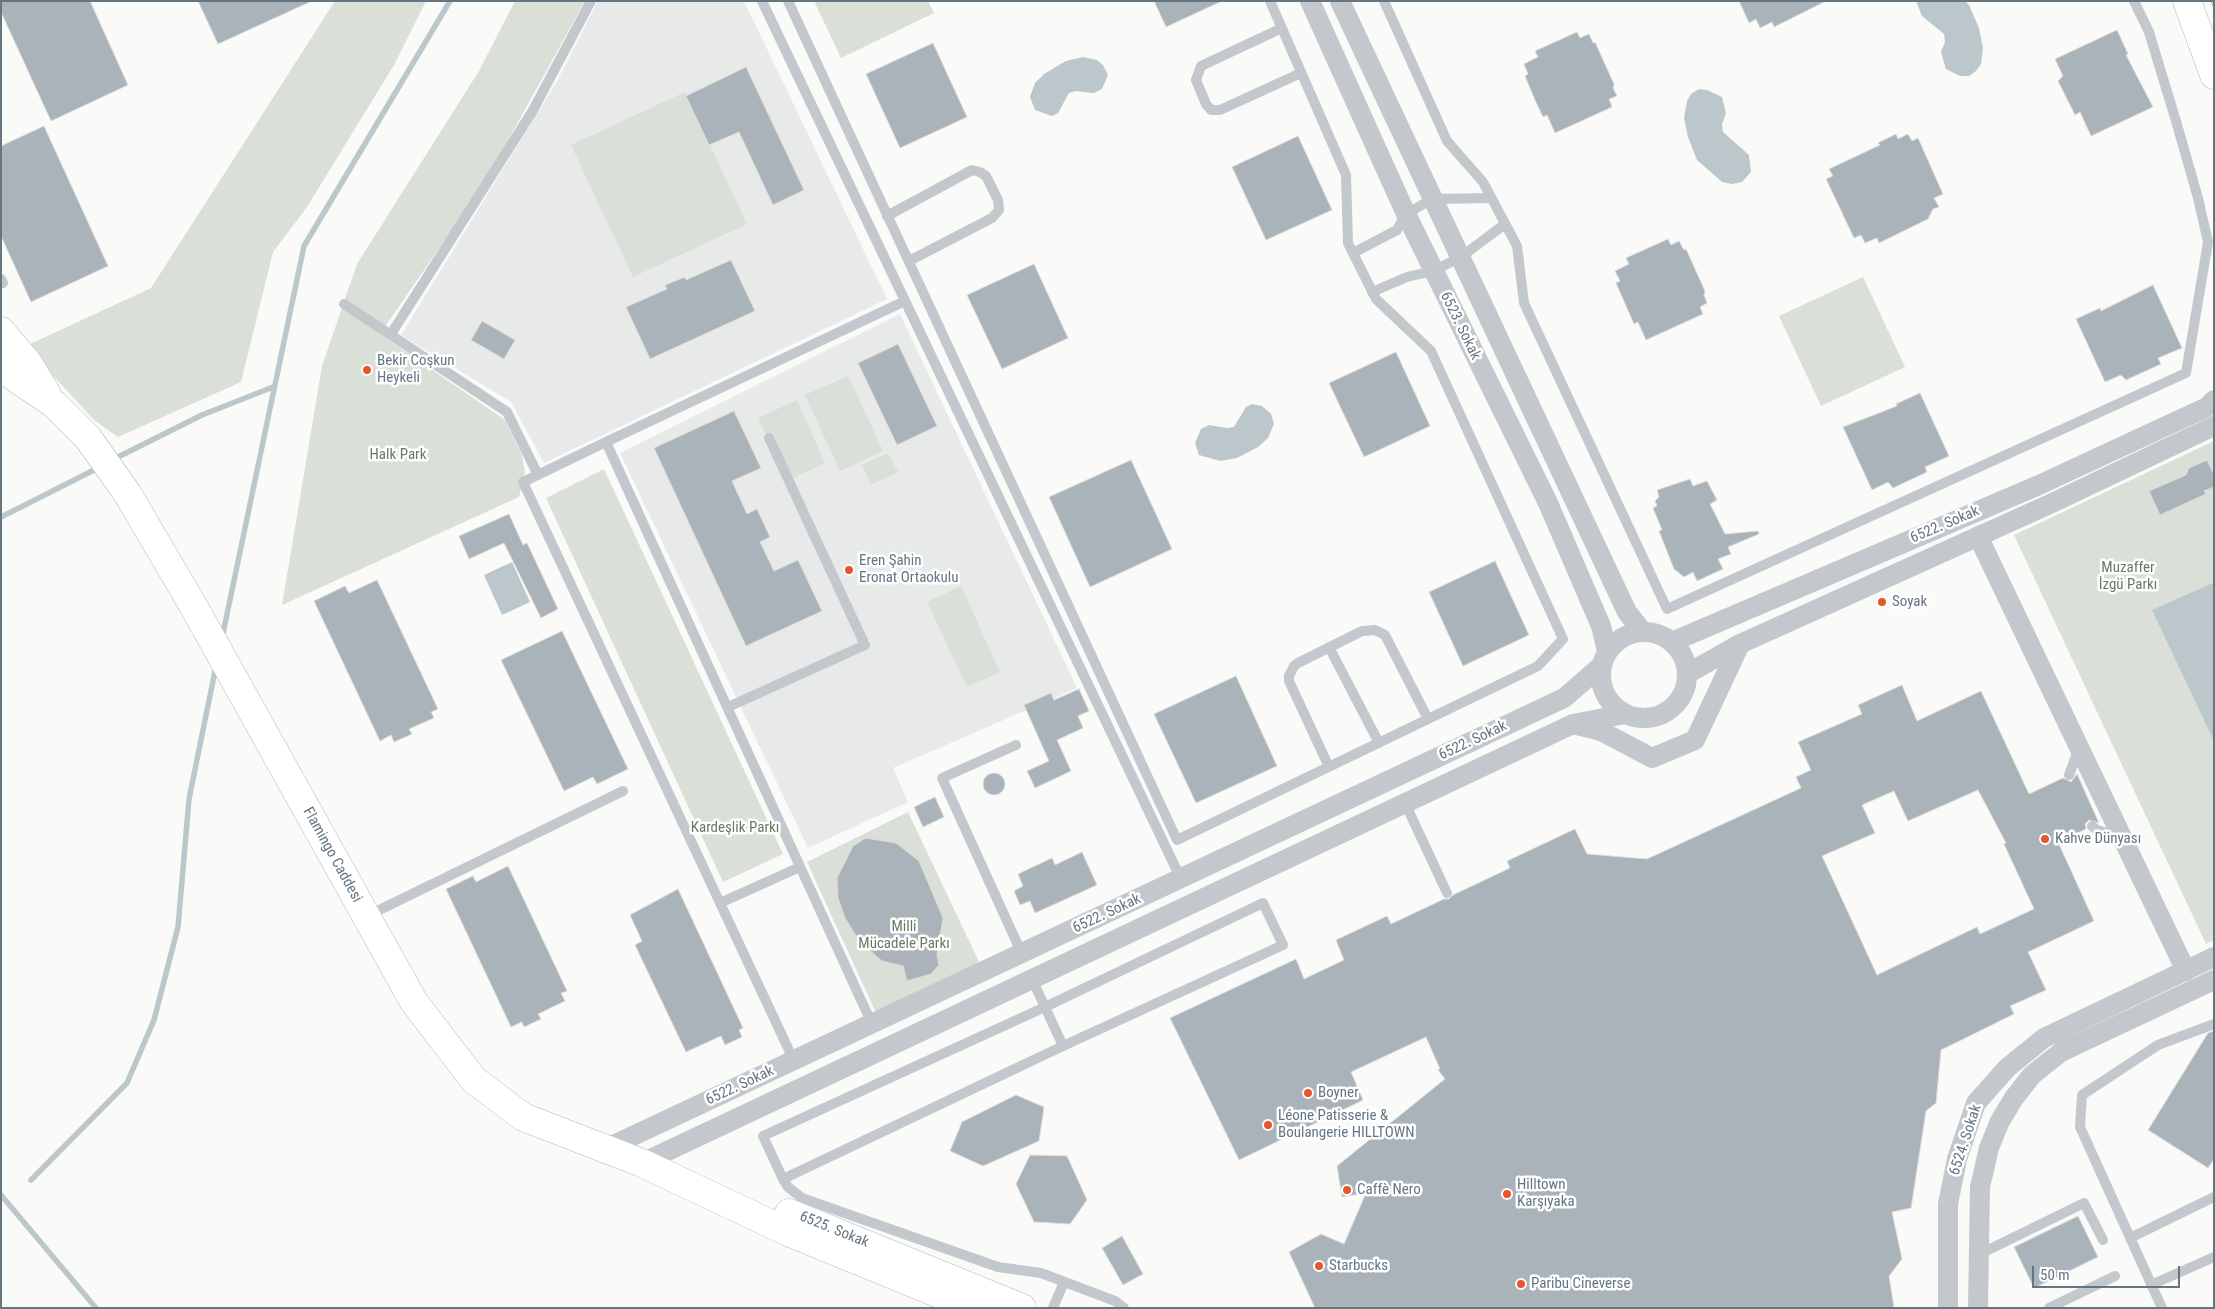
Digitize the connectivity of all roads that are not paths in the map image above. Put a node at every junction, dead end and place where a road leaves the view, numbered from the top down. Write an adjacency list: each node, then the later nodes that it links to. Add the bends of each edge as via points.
1 (591, 1): 28 (lane, via 532,112)
2 (762, 1): 25 (lane)
3 (788, 1): 18 (lane)
4 (1270, 1): 11 (lane)
5 (1310, 1): 17 (street, 6523. Sokak)
6 (1340, 1): 16 (street, 6523. Sokak)
7 (1384, 1): 15 (lane, via 1447,141 1482,182)
8 (2134, 1): 19 (lane, via 2149,32 2208,242 2186,373 1667,609 1524,303 1517,246)
9 (2187, 1): 14 (street)
10 (2191, 1): 12 (street)
11 (1282, 28): 13 (lane); 13 (lane, via 1201,66 1196,80 1206,104 1211,110 1220,110)
12 (2214, 51)
13 (1301, 72): 20 (lane, via 1346,175 1348,243)
14 (2214, 75)
15 (1491, 198): 16 (lane); 19 (lane)
16 (1432, 199): 17 (lane); 21 (street, 6523. Sokak)
17 (1406, 214): 20 (lane, via 1396,230); 23 (street, 6523. Sokak)
18 (887, 216): 22 (lane); 22 (lane, via 972,170 986,176 998,200 999,210 992,218)
19 (1505, 224): 21 (lane)
20 (1353, 253): 24 (lane)
21 (1461, 257): 23 (lane); 37 (street, 6523. Sokak, via 1627,612)
22 (909, 261): 50 (lane, via 1177,840)
23 (1433, 271): 24 (lane, via 1406,277); 41 (street, 6523. Sokak, via 1548,504 1601,626)
24 (1372, 292): 45 (lane, via 1431,351 1563,639 1538,666)
25 (905, 301): 34 (lane); 57 (lane)
26 (344, 304): 28 (lane)
27 (1, 331): 31 (street, via 28,363)
28 (391, 334): 35 (lane, via 507,412)
29 (1, 365): 31 (street)
30 (2214, 400): 38 (street, 6522. Sokak, via 2207,407 2039,484)
31 (54, 404): 60 (street, Flamingo Caddesi, via 88,438 127,493)
32 (2214, 426): 36 (street, 6522. Sokak)
33 (769, 438): 43 (lane, via 865,645)
34 (606, 442): 35 (lane); 43 (lane)
35 (538, 474): 59 (lane, via 523,482)
36 (1978, 536): 39 (street, 6522. Sokak); 49 (street)
37 (1642, 631): 38 (street, via 1653,632); 41 (street, via 1616,641)
38 (1672, 642): 42 (street, via 1686,662)
39 (1740, 644): 42 (street, 6522. Sokak); 46 (street, via 1695,740 1652,758 1601,731)
40 (1330, 647): 45 (lane, via 1368,629 1386,635); 47 (lane); 50 (lane, via 1294,666 1289,676)
41 (1604, 658): 44 (street, via 1602,688 1607,698); 57 (street, 6522. Sokak, via 1564,698)
42 (1687, 674): 44 (street, via 1680,698 1662,715 1643,718)
43 (728, 708): 56 (lane)
44 (1625, 714): 46 (street, 6522. Sokak)
45 (1428, 719): 47 (lane)
46 (1573, 724): 53 (street, 6522. Sokak)
47 (1379, 743): 50 (lane)
48 (1016, 745): 61 (lane, via 942,778)
49 (2079, 747): 51 (lane); 55 (street)
50 (1329, 767)
51 (2069, 775)
52 (623, 791): 60 (lane)
53 (1405, 803): 58 (lane); 64 (street, 6522. Sokak)
54 (2092, 826): 55 (lane)
55 (2122, 837): 63 (street)
56 (800, 867): 59 (lane); 67 (lane)
57 (1181, 879): 61 (street, 6522. Sokak)
58 (1447, 893)
59 (720, 903): 70 (lane)
60 (366, 917): 71 (street, Flamingo Caddesi, via 414,1002 474,1080 523,1117)
61 (1022, 954): 67 (street, 6522. Sokak)
62 (2214, 957): 63 (street, 6524. Sokak)
63 (2186, 970): 86 (street, 6524. Sokak, via 2044,1038 2006,1068 1976,1103 1948,1204)
64 (1032, 979): 66 (lane); 72 (street, 6522. Sokak)
65 (2214, 980): 77 (street, 6524. Sokak, via 2061,1052 2032,1075 2000,1121 1989,1148 1980,1187)
66 (1045, 1007): 69 (lane); 69 (lane, via 1263,903 1283,945); 73 (lane, via 763,1136)
67 (872, 1024): 70 (street, 6522. Sokak)
68 (2214, 1024): 75 (lane, via 2158,1045 2082,1095 2080,1127)
69 (1063, 1046): 73 (lane)
70 (794, 1061): 71 (street, 6522. Sokak)
71 (605, 1149): 72 (street, 6525. Sokak)
72 (642, 1163): 82 (street, 6525. Sokak, via 788,1232); 83 (street, 6525. Sokak, via 664,1164 708,1180)
73 (783, 1179): 80 (lane, via 802,1198 998,1267 1041,1273)
74 (2214, 1197): 75 (lane)
75 (2130, 1238): 81 (lane)
76 (2103, 1240): 77 (lane, via 2084,1203)
77 (1978, 1255): 87 (street, 6524. Sokak)
78 (2214, 1257): 81 (lane)
79 (2115, 1276): 88 (lane)
80 (1064, 1282): 84 (lane); 85 (lane, via 1115,1301)
81 (2151, 1285): 89 (lane)
82 (959, 1305)
83 (1022, 1308)
84 (1053, 1308)
85 (1124, 1308)
86 (1948, 1308)
87 (1978, 1308)
88 (2049, 1308)
89 (2162, 1308)

